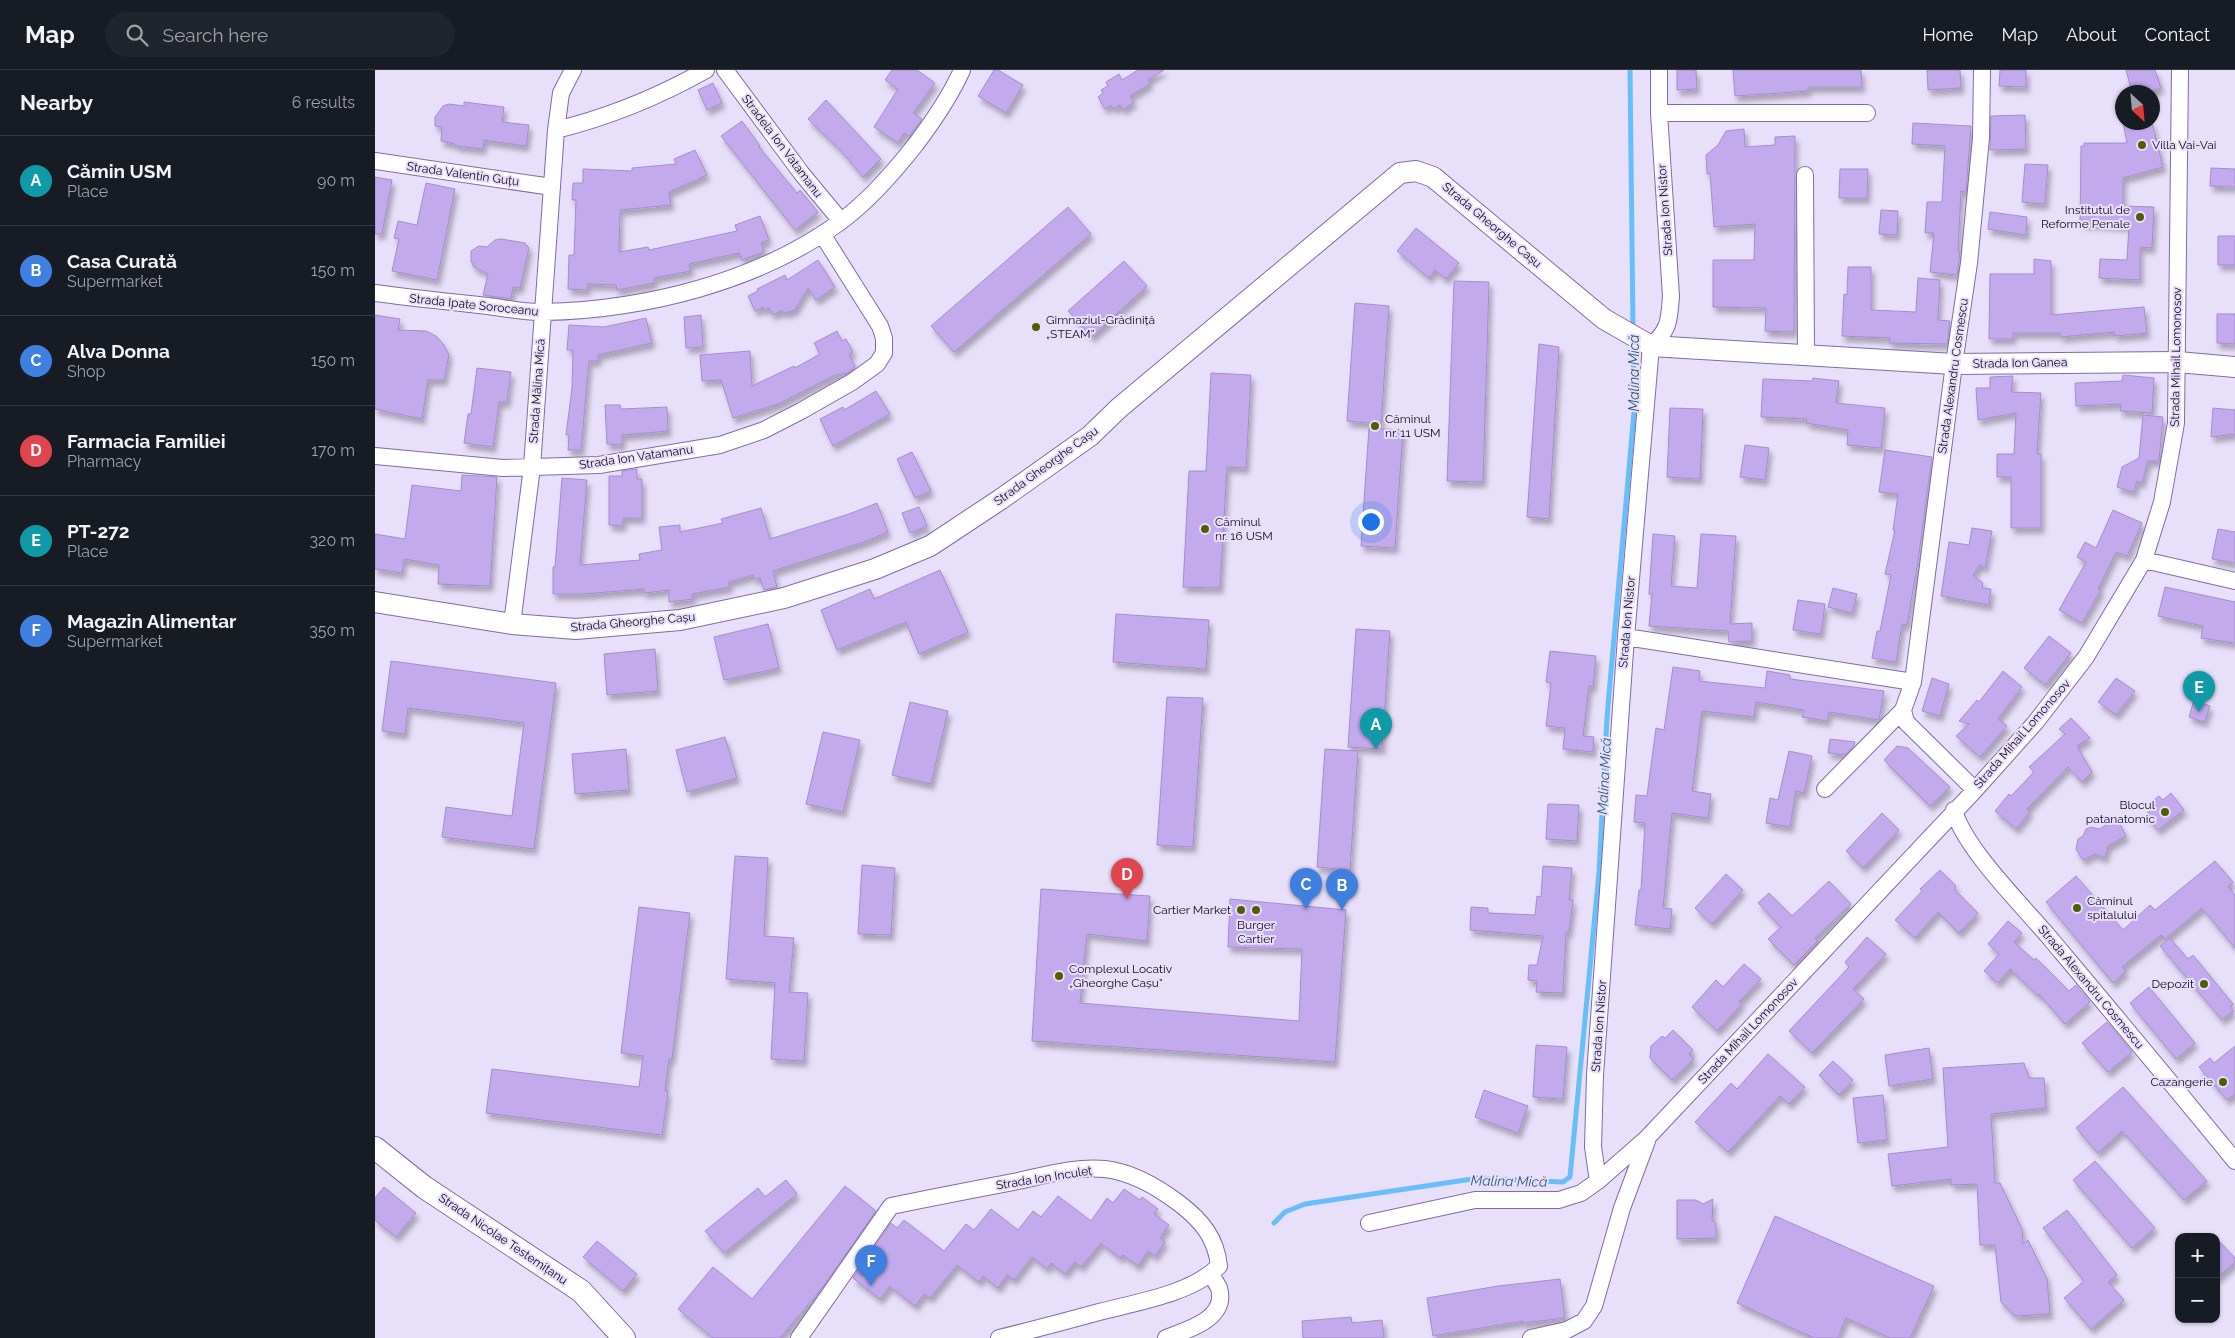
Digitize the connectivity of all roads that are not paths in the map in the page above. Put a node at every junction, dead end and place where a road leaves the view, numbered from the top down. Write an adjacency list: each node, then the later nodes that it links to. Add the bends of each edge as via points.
1 (573, 70): 10 (street, Strada Mălina Mică, via 561,92)
2 (706, 70): 10 (street, via 636,105)
3 (725, 70): 14 (street, Stradela Ion Vatamanu)
4 (962, 70): 14 (street, Strada Ipate Soroceanu, via 939,113 911,150 880,186)
5 (1659, 70): 8 (street, Strada Ion Nistor)
6 (1982, 70): 21 (street, Strada Alexandru Cosmescu, via 1981,138 1969,263)
7 (2180, 70): 20 (street, Strada Mihail Lomonosov)
8 (1659, 113): 9 (street); 18 (street, Strada Ion Nistor, via 1671,296 1664,334)
9 (1867, 113)
10 (556, 130): 13 (street, Strada Mălina Mică)
11 (375, 161): 13 (street, Strada Valentin Guțu)
12 (1805, 175): 19 (street)
13 (552, 187): 17 (street, Strada Mălina Mică)
14 (841, 221): 15 (street, Strada Ipate Soroceanu)
15 (821, 234): 17 (street, Strada Ipate Soroceanu, via 773,260 700,289 615,306); 24 (street, Strada Ion Vatamanu, via 880,326 884,353 877,364 801,411 764,430 720,445 599,464)
16 (375, 293): 17 (street, Strada Ipate Soroceanu)
17 (543, 312): 24 (street, Strada Mălina Mică)
18 (1651, 346): 19 (street, Strada Ion Ganea); 28 (street, Strada Gheorghe Cașu, via 1604,319 1433,177 1416,171 1400,173 1090,436 930,546 875,569 784,598 680,620 575,629); 29 (street, Strada Ion Nistor)
19 (1806, 356): 21 (street, Strada Ion Ganea)
20 (2178, 362): 21 (street, Strada Ion Ganea); 22 (street, Strada Ion Ganea); 25 (street, Strada Mihail Lomonosov, via 2172,450 2162,502)
21 (1954, 364): 30 (street, Strada Alexandru Cosmescu)
22 (2235, 367)
23 (375, 456): 24 (street, Strada Ion Vatamanu, via 485,467)
24 (531, 467): 28 (street, Strada Mălina Mică)
25 (2144, 560): 26 (street); 33 (street, Strada Mihail Lomonosov, via 2081,664 2035,723)
26 (2235, 581)
27 (375, 602): 28 (street, Strada Gheorghe Cașu)
28 (512, 624)
29 (1626, 637): 30 (street); 38 (street, Strada Ion Nistor, via 1595,1074 1593,1147)
30 (1913, 682): 31 (street, Strada Alexandru Cosmescu)
31 (1903, 710): 32 (street, Strada Alexandru Cosmescu); 33 (street, via 1906,722)
32 (1825, 789)
33 (1975, 790): 34 (street, Strada Mihail Lomonosov)
34 (1954, 810): 35 (street, Strada Mihail Lomonosov); 37 (street, Strada Alexandru Cosmescu, via 1963,833 1990,867)
35 (1647, 1138): 38 (street, Strada Mihail Lomonosov); 45 (street, via 1622,1208 1594,1306 1584,1321 1567,1330)
36 (375, 1148): 41 (main road, Strada Nicolae Testemițanu, via 424,1187 581,1291)
37 (2235, 1161)
38 (1598, 1181): 39 (street, Strada Mihail Lomonosov, via 1581,1193 1559,1200 1475,1200)
39 (1369, 1223)
40 (1211, 1274): 42 (street, Strada Ion Inculeț, via 1219,1266 1218,1254 1206,1228 1193,1214 1149,1184 1107,1169 1059,1173 891,1206); 43 (street, via 1163,1295); 44 (street, via 1219,1289 1219,1305 1210,1318 1199,1326)
41 (624, 1338)
42 (799, 1338)
43 (999, 1338)
44 (1166, 1338)
45 (1531, 1338)

